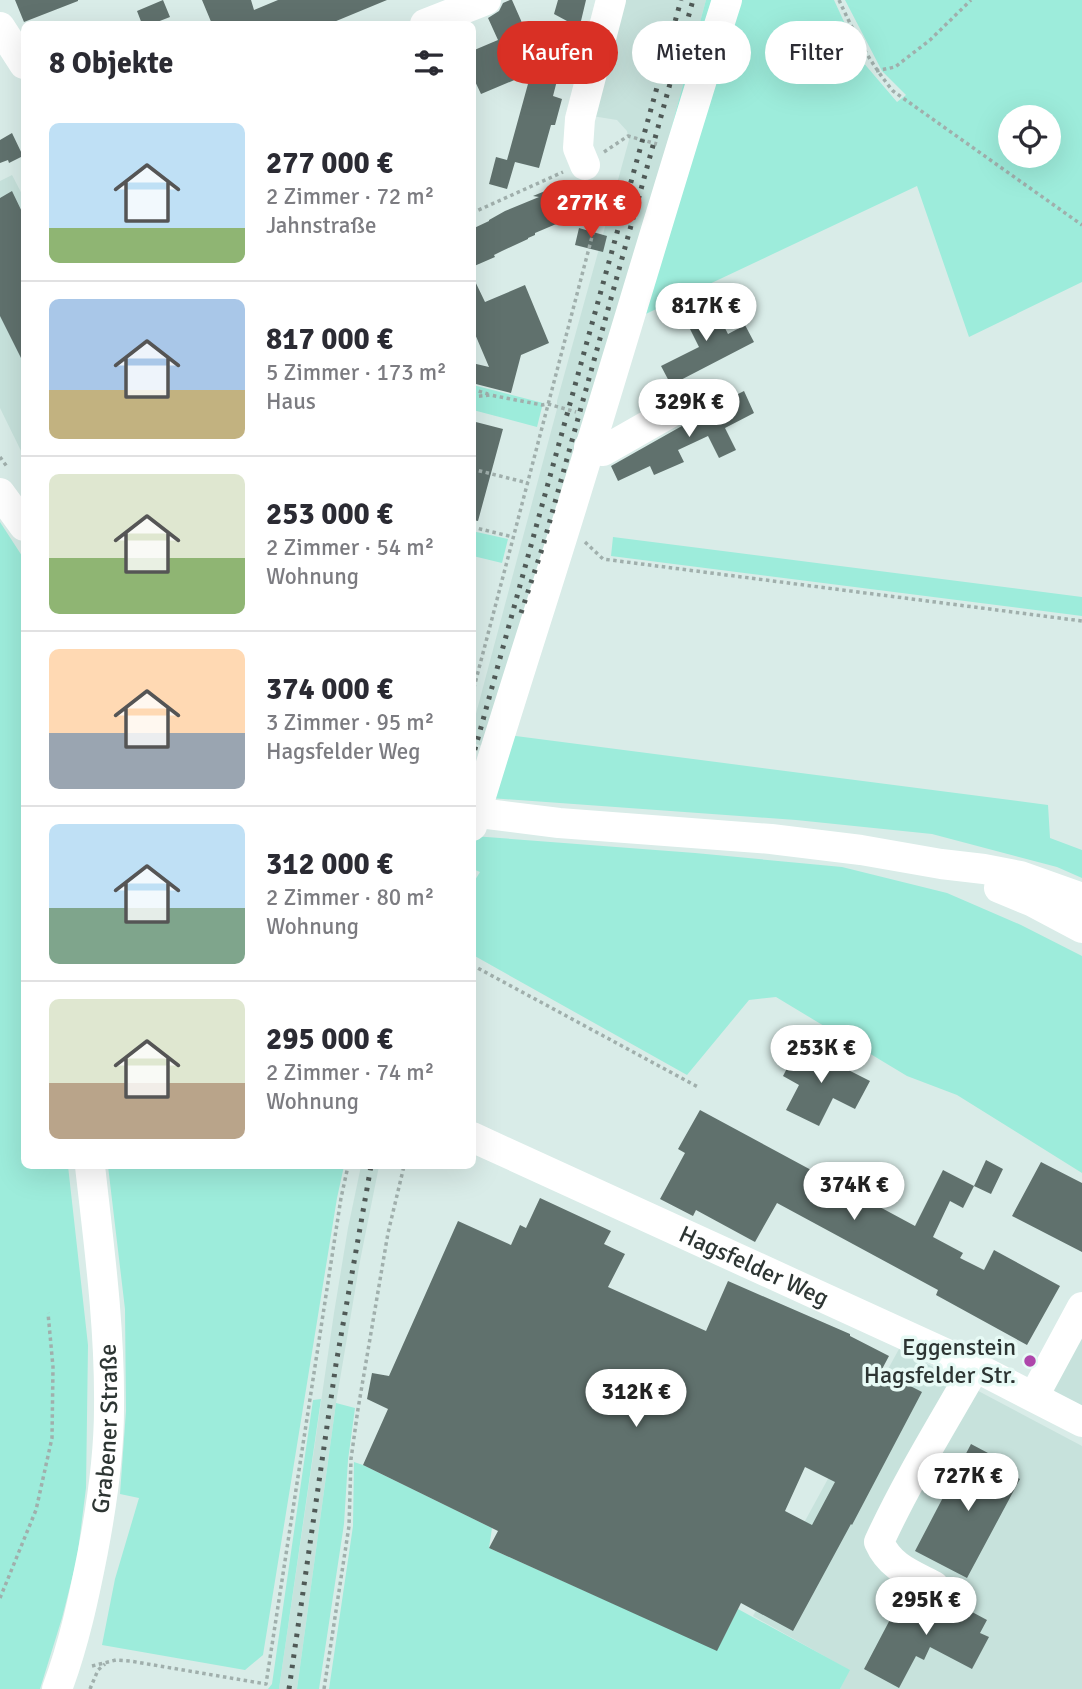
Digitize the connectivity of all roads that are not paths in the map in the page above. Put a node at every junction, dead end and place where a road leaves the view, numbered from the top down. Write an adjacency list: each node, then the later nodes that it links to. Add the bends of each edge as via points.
1 (486, 0): 4 (street)
2 (611, 0): 7 (street, via 580,119 578,148)
3 (727, 0): 9 (street)
4 (433, 21)
5 (0, 27): 6 (street)
6 (21, 59)
7 (584, 165)
8 (703, 394): 9 (street, via 603,451)
9 (589, 447): 12 (street)
10 (0, 493): 11 (street)
11 (21, 522)
12 (476, 813)
13 (476, 813): 14 (street, via 771,839)
14 (941, 864): 15 (street, via 1020,876); 16 (street)
15 (1082, 898)
16 (1082, 928)
17 (476, 1139): 20 (street, Hagsfelder Weg)
18 (90, 1169): 24 (street, Grabener Straße, via 105,1305 108,1443 87,1580)
19 (1082, 1307): 21 (street)
20 (975, 1367): 21 (street, Hagsfelder Weg); 23 (street, via 879,1542 895,1564)
21 (1034, 1396): 22 (street, Hagsfelder Weg)
22 (1082, 1422)
23 (934, 1586)
24 (57, 1689)

